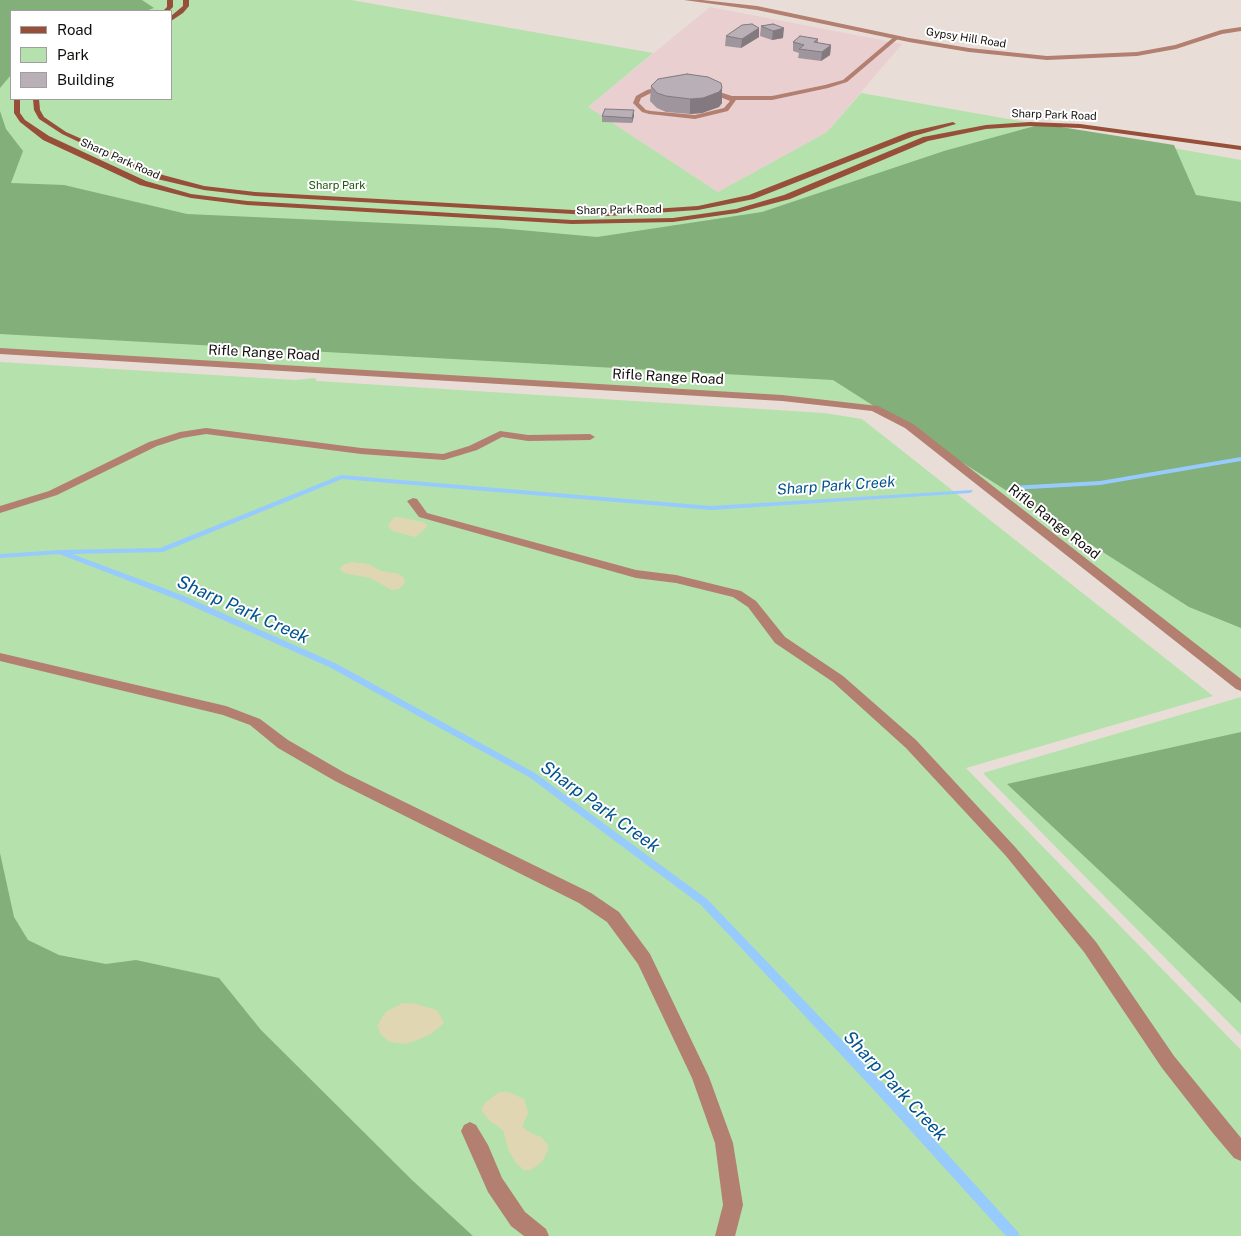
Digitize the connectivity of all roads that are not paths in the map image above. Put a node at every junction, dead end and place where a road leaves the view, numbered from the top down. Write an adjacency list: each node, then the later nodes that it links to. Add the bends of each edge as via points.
1 (186, 0): 3 (main road, via 186,6)
2 (688, 0): 5 (street, Gypsy Hill Road, via 757,8)
3 (172, 18)
4 (1241, 29): 5 (street, Gypsy Hill Road, via 1158,51 1079,58 1014,56)
5 (897, 37): 8 (street, via 845,81 772,98)
6 (673, 87): 8 (street, via 649,91 638,97 636,103 651,113 695,117 726,110 733,101)
7 (700, 88): 8 (street)
8 (731, 98)
9 (17, 100): 14 (main road, Sharp Park Road, via 17,113 22,122 46,138 143,183 191,196 247,203 572,222 674,220 738,211 787,197 926,139 986,127 1030,124 1080,126)
10 (36, 100): 12 (main road, Sharp Park Road, via 36,110 41,118 64,133 160,177 204,188 264,195 608,214 698,208 751,197 912,134)
11 (976, 120): 13 (main road, Sharp Park Road, via 1025,117 1080,119)
12 (962, 122)
13 (1241, 141)
14 (1241, 148)
15 (0, 351): 20 (street, Rifle Range Road, via 782,398 874,408 909,426)
16 (590, 437): 18 (street, via 528,438 500,434 473,448 444,457 351,450 206,431 153,444 53,493)
17 (413, 501): 22 (street, via 423,514 636,574 676,579 737,594 752,604 780,640 838,679 911,744 1012,852 1090,947 1168,1062)
18 (0, 510)
19 (0, 657): 24 (street, via 217,708 255,722 283,744 340,777 585,898 612,917 644,959 700,1077 724,1143 733,1205)
20 (1241, 686)
21 (470, 1132): 23 (street, via 495,1185 518,1219)
22 (1241, 1152)
23 (539, 1236)
24 (724, 1236)

